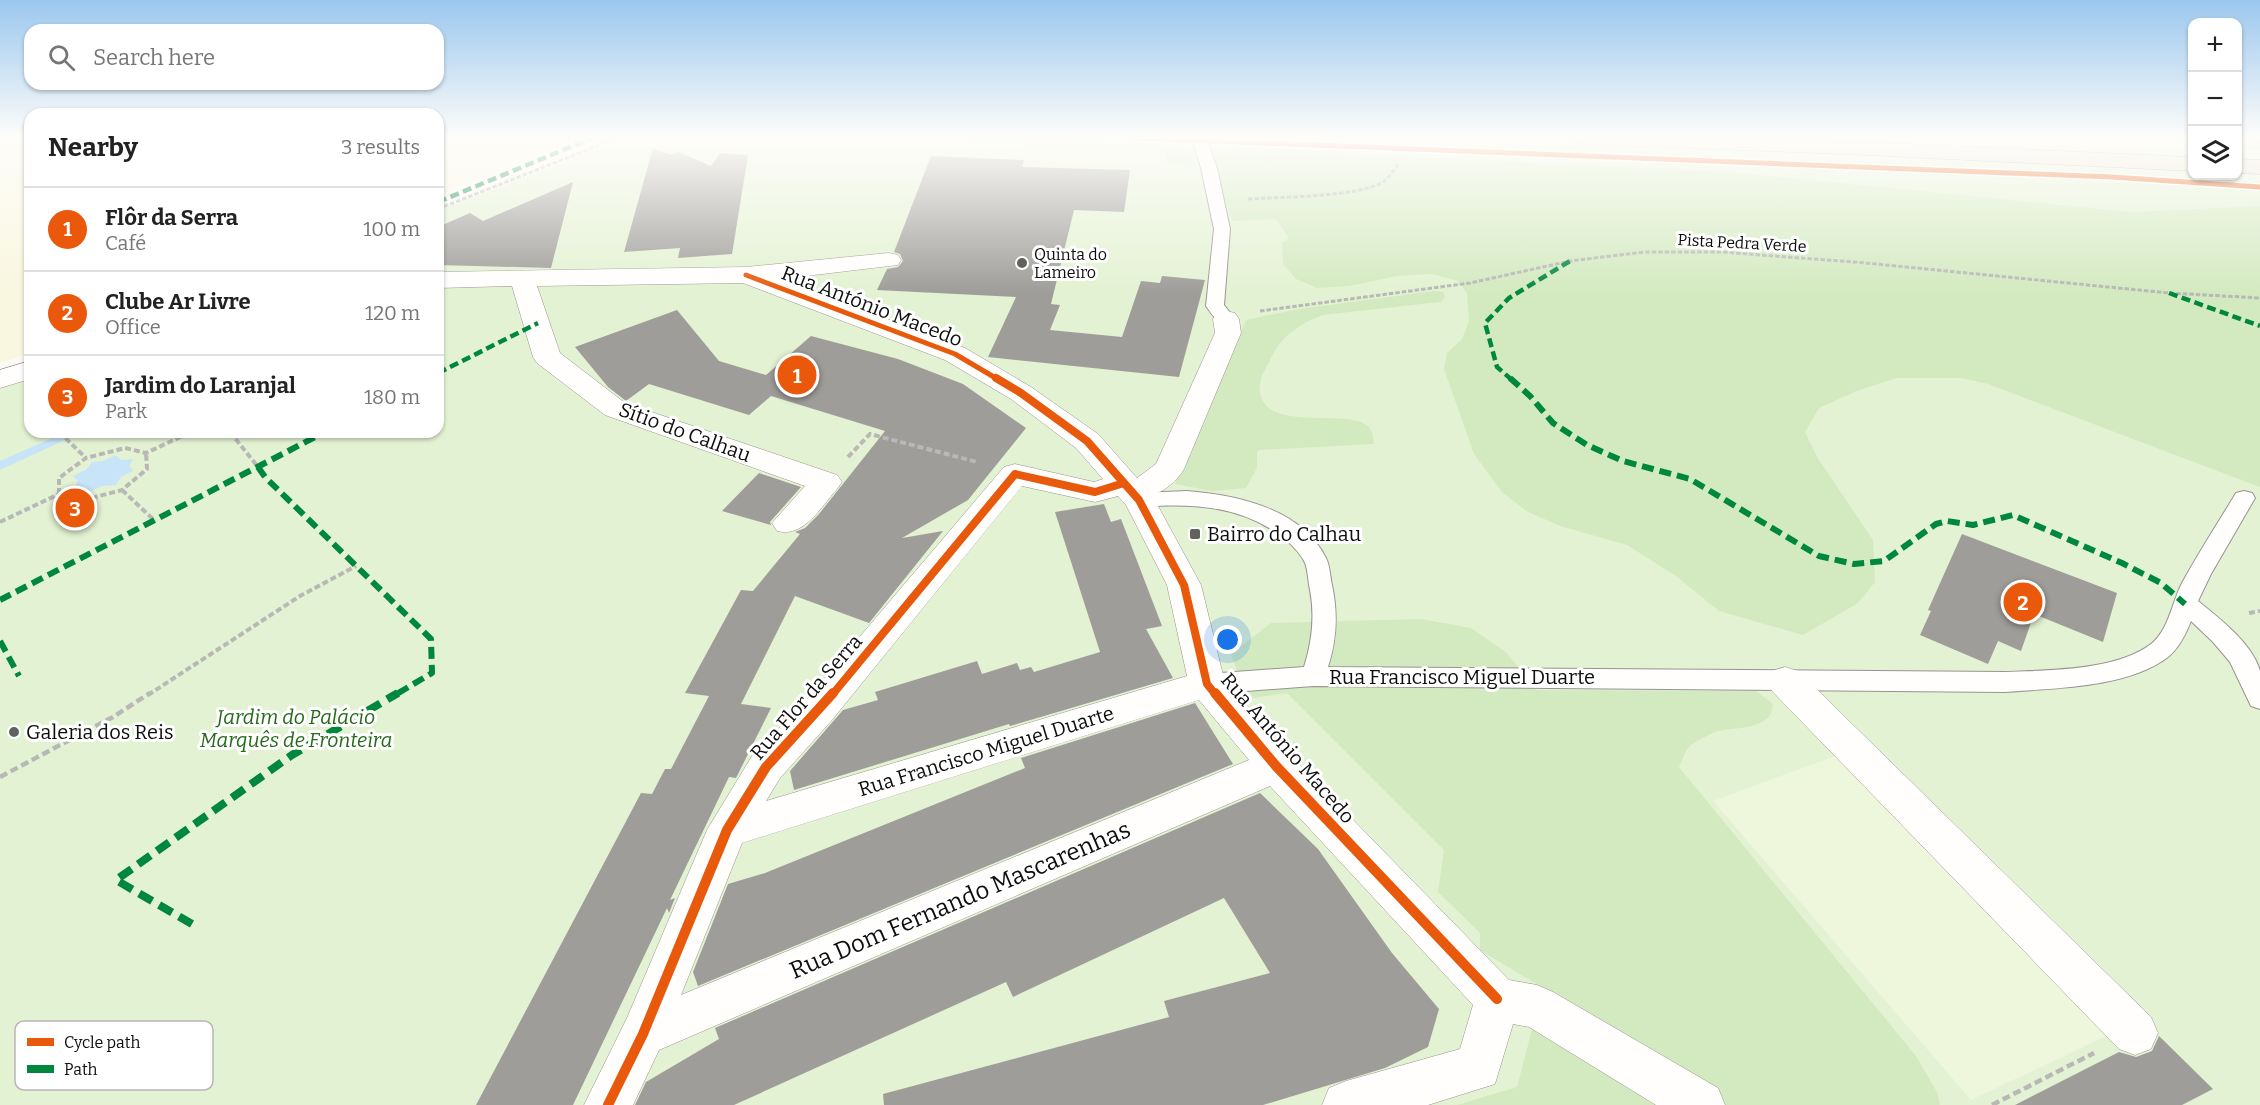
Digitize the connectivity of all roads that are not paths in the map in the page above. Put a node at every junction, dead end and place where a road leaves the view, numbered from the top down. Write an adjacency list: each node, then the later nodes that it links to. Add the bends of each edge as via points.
1 (1212, 190): 6 (lane, via 1222,229 1215,306)
2 (889, 260): 3 (street)
3 (747, 275): 4 (street); 9 (street, Rua António Macedo, via 955,354 1021,393 1088,441)
4 (522, 279): 5 (street); 11 (street, Sítio do Calhau, via 547,357 615,408 825,482)
5 (444, 280)
6 (1226, 319): 9 (street, via 1228,333 1168,469 1150,485)
7 (24, 371): 8 (street)
8 (0, 380)
9 (1131, 491): 13 (lane, via 1263,513 1292,533 1315,558 1325,605 1324,645); 15 (street, Rua António Macedo, via 1184,585); 18 (street, Rua Flor da Serra, via 1095,492 1015,474 819,710 766,767)
10 (2244, 498): 12 (lane, Rua Francisco Miguel Duarte)
11 (788, 523)
12 (2185, 604): 14 (lane, Rua Francisco Miguel Duarte, via 2170,639 2161,649 2132,664 2067,677 2005,682); 16 (lane, via 2225,635 2247,666)
13 (1313, 676): 14 (lane, Rua Francisco Miguel Duarte); 15 (lane, Rua Francisco Miguel Duarte)
14 (1785, 681): 20 (street)
15 (1207, 684): 17 (street, Rua António Macedo); 18 (street, Rua Francisco Miguel Duarte)
16 (2260, 699)
17 (1276, 766): 19 (street, Rua António Macedo); 21 (street, Rua Dom Fernando Mascarenhas)
18 (727, 830): 21 (street, Rua Flor da Serra)
19 (1497, 999): 23 (street, via 1478,1067); 24 (street, via 1538,1007)
20 (2135, 1033)
21 (643, 1034): 22 (street, Rua Flor da Serra)
22 (608, 1105)
23 (1346, 1105)
24 (1701, 1105)

